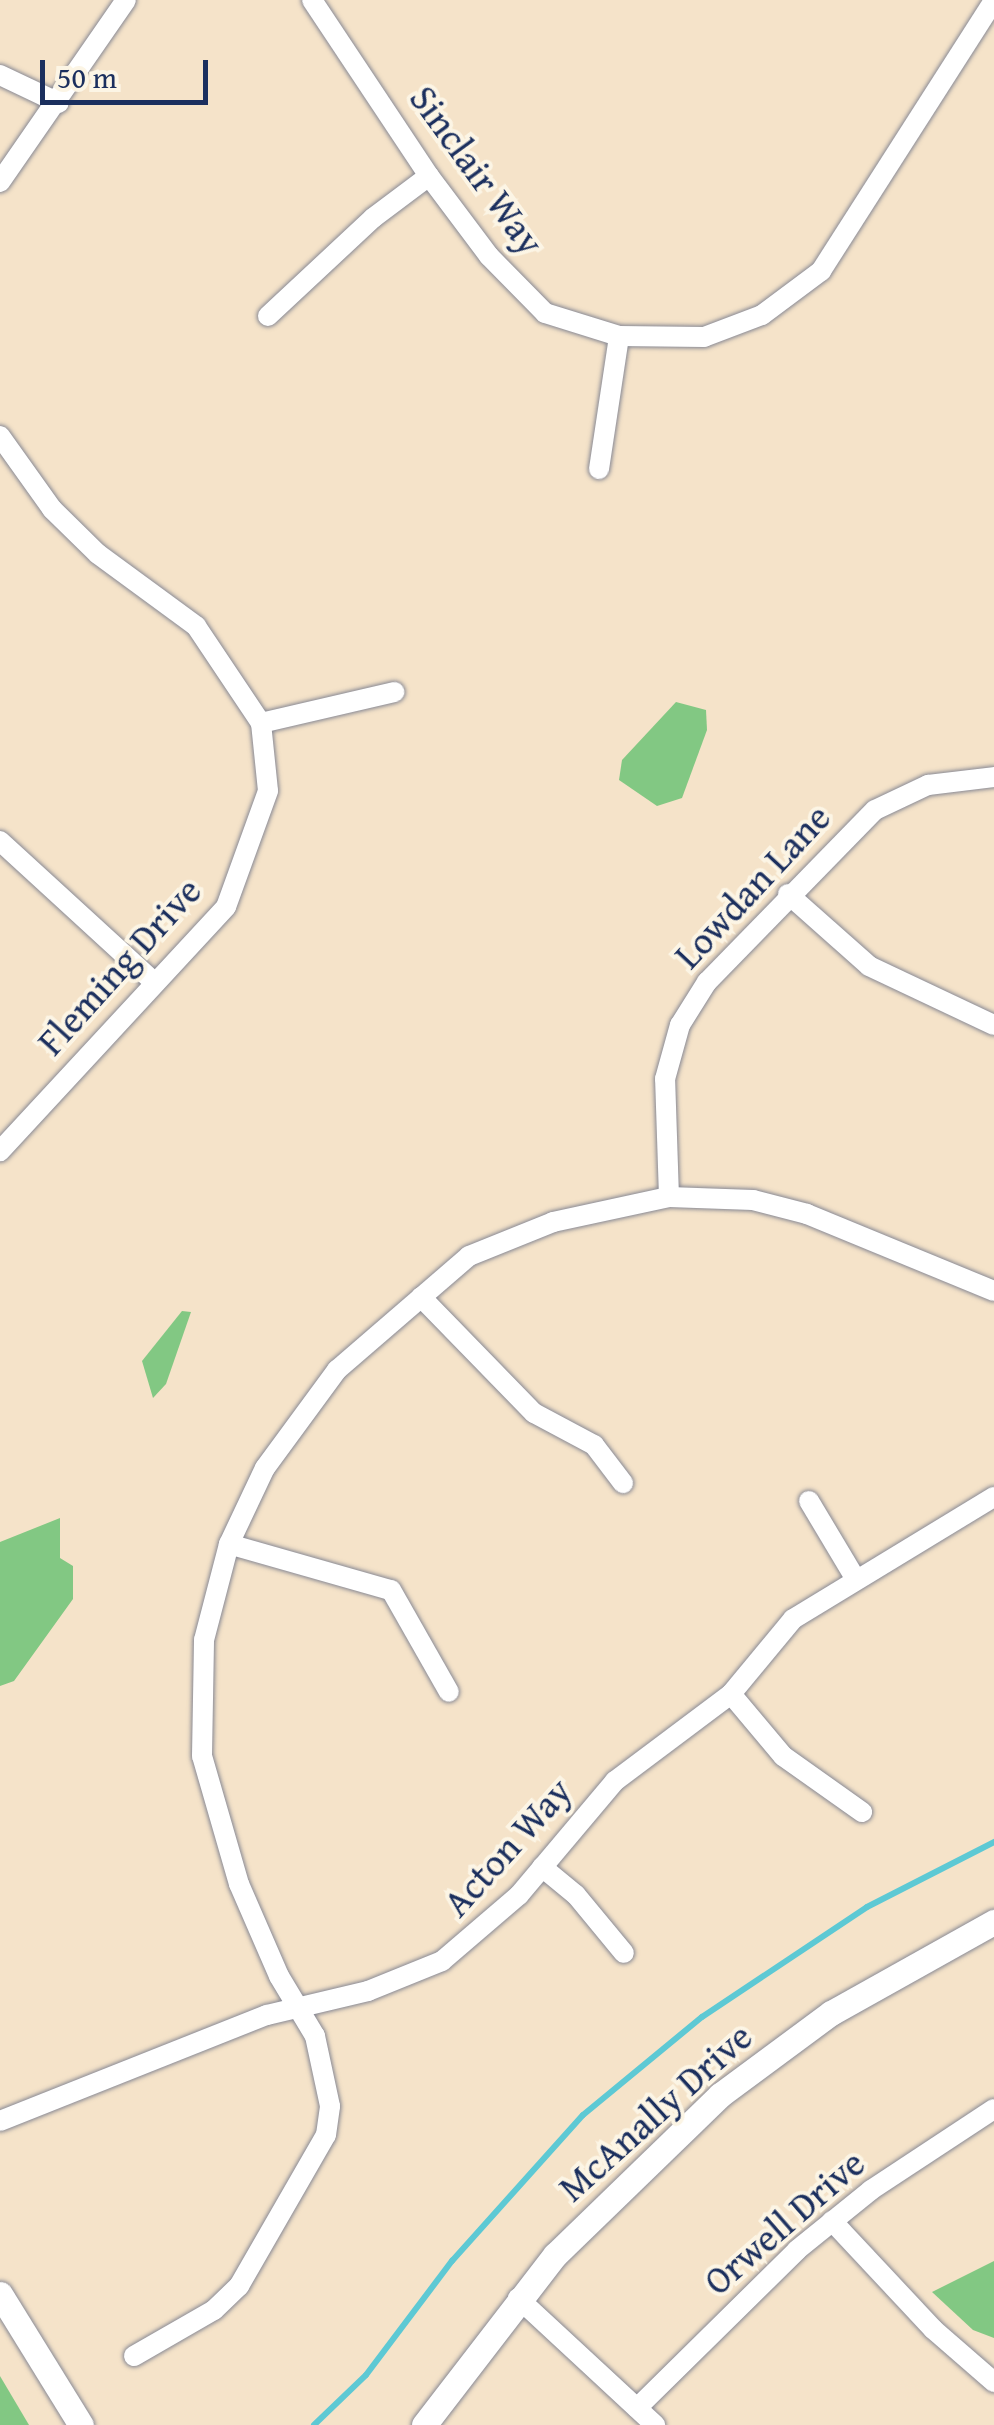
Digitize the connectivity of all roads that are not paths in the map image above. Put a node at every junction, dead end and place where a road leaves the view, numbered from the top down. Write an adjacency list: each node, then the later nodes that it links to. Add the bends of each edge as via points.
1 (126, 0): 5 (street)
2 (312, 0): 6 (street, Sinclair Way)
3 (994, 1): 9 (street, Sinclair Way, via 821,272 762,316 704,336)
4 (0, 75): 5 (street)
5 (59, 103): 7 (street)
6 (429, 176): 8 (street, via 358,231); 9 (street, Sinclair Way, via 489,256 546,312)
7 (0, 182)
8 (268, 316)
9 (619, 336): 11 (street)
10 (0, 436): 13 (street, Fleming Drive, via 52,509 98,554 196,626)
11 (598, 469)
12 (394, 692): 13 (street)
13 (261, 723): 17 (street, Fleming Drive, via 268,791 226,907)
14 (994, 776): 16 (street, Lowdan Lane, via 928,785 888,802 851,828)
15 (0, 841): 17 (street)
16 (788, 894): 18 (street, via 870,966); 20 (street, Lowdan Lane, via 714,973 680,1026 666,1079)
17 (154, 982): 19 (street, Fleming Drive)
18 (994, 1025)
19 (0, 1150)
20 (669, 1197): 21 (street, via 753,1200 807,1214); 22 (street, via 553,1222 469,1256)
21 (994, 1291)
22 (420, 1297): 23 (street, via 534,1414 594,1445); 26 (street, via 337,1370 265,1468)
23 (624, 1483)
24 (994, 1498): 27 (street, Acton Way)
25 (809, 1501): 27 (street)
26 (229, 1544): 28 (street, via 391,1590); 34 (street, via 204,1640 202,1756 240,1884)
27 (855, 1578): 29 (street, Acton Way, via 793,1619)
28 (450, 1692)
29 (730, 1694): 30 (street, via 783,1756); 31 (street, Acton Way, via 615,1781)
30 (862, 1812)
31 (542, 1867): 33 (street, via 576,1895); 34 (street, Acton Way, via 497,1918 442,1960 368,1991)
32 (994, 1922): 39 (street, McAnally Drive, via 832,2013 720,2095 624,2182)
33 (624, 1953)
34 (297, 2006): 36 (street, Acton Way); 40 (street, via 315,2036 330,2106 312,2166 238,2286 214,2310)
35 (994, 2110): 37 (street, Orwell Drive)
36 (0, 2120)
37 (832, 2221): 41 (street); 42 (street, Orwell Drive)
38 (0, 2294): 43 (street)
39 (518, 2298): 42 (street); 44 (street, McAnally Drive)
40 (134, 2356)
41 (994, 2382)
42 (637, 2408): 45 (street)
43 (81, 2425)
44 (424, 2425)
45 (655, 2425)

